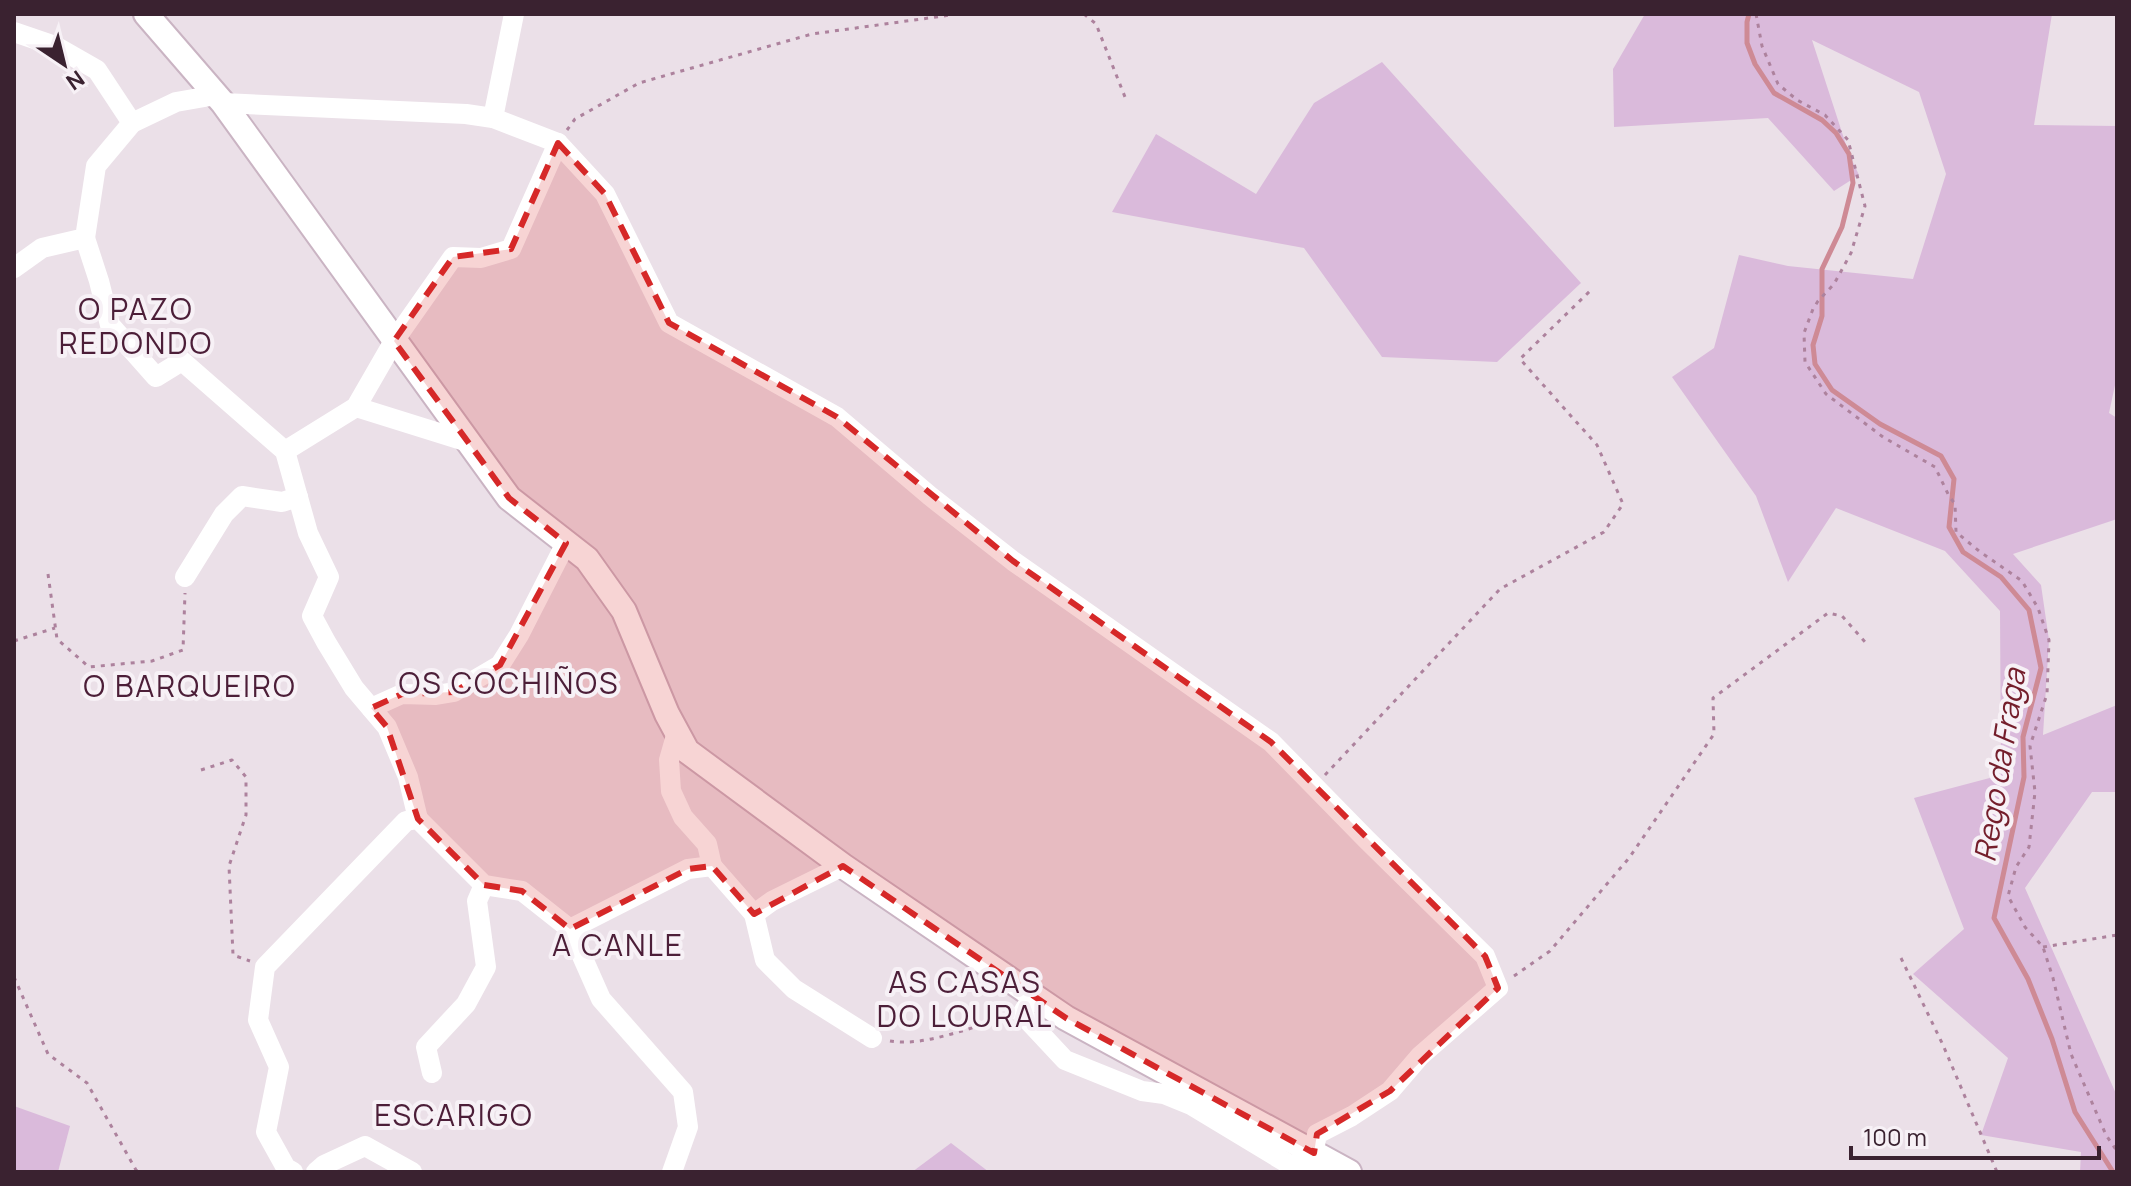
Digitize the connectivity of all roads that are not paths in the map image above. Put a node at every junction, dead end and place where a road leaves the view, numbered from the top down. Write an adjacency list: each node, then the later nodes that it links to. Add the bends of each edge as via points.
1 (146, 14): 4 (street)
2 (514, 14): 5 (street)
3 (14, 32): 6 (street, via 55,46 97,70)
4 (220, 99): 5 (street); 6 (street, via 176,102); 10 (street)
5 (493, 118): 7 (street)
6 (132, 123): 8 (street, via 96,166)
7 (558, 143): 10 (street, via 511,249 481,258 453,257); 28 (street, via 605,194 669,323 837,417 1013,561 1271,742 1485,956 1498,988 1420,1056 1390,1091 1317,1134)
8 (85, 238): 9 (street, via 42,248); 13 (street, via 110,325 156,377 182,361)
9 (14, 268)
10 (394, 341): 11 (street); 12 (street)
11 (356, 407): 12 (street); 13 (street)
12 (468, 442): 15 (street, via 509,498)
13 (285, 451): 14 (street)
14 (298, 497): 16 (street, via 282,502 242,496 224,514); 17 (street, via 329,577 312,616)
15 (566, 543): 17 (street, via 500,665 454,692 402,694); 18 (street, via 587,559 624,611)
16 (185, 577)
17 (371, 708): 19 (street, via 387,727)
18 (677, 732): 20 (street, via 669,760 671,791 683,817 707,844); 21 (street, via 687,751)
19 (418, 819): 22 (street); 29 (street, via 406,821 265,967 258,1020 279,1067 266,1132)
20 (712, 866): 23 (street); 24 (street, via 688,869)
21 (843, 866): 23 (street); 25 (street)
22 (484, 885): 24 (street, via 522,891); 27 (street, via 477,901 486,967 466,1004 426,1047)
23 (754, 914): 26 (street, via 765,960 794,989)
24 (570, 929): 32 (street, via 601,999 683,1092 688,1127)
25 (1028, 1005): 28 (street, via 1066,1018); 28 (street, via 1065,1060 1191,1105 1292,1166)
26 (872, 1038)
27 (432, 1073)
28 (1312, 1162): 33 (street)
29 (288, 1171)
30 (316, 1172): 31 (street, via 365,1146)
31 (412, 1172)
32 (672, 1172)
33 (1349, 1172)

